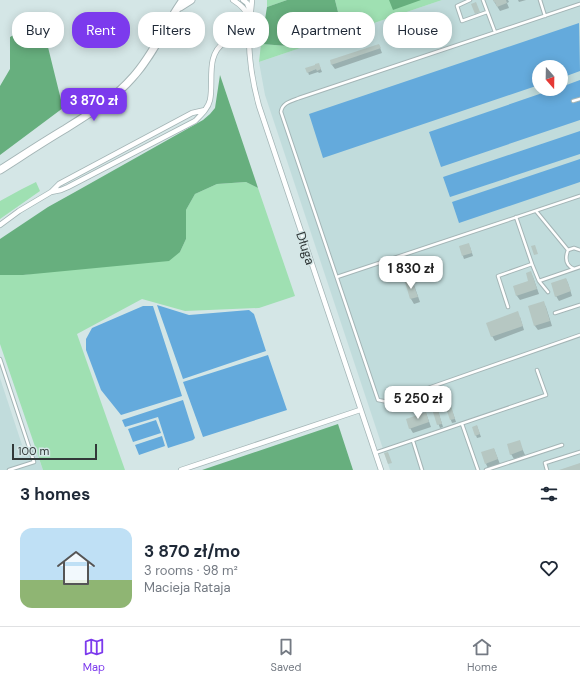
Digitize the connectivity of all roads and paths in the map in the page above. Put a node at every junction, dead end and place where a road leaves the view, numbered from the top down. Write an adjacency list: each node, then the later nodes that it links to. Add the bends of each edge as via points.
1 (183, 0): 10 (main road)
2 (191, 0): 10 (main road)
3 (233, 0): 11 (street)
4 (243, 0): 12 (street, Długa, via 249,6)
5 (252, 0): 13 (street, Długa)
6 (470, 0): 14 (lane, via 457,6 462,21)
7 (483, 0): 14 (lane)
8 (540, 0): 15 (lane)
9 (580, 4): 15 (lane)
10 (175, 11): 22 (main road, via 146,62 121,90 84,117)
11 (246, 12)
12 (250, 12)
13 (251, 12)
14 (487, 12): 16 (lane)
15 (545, 16): 16 (lane)
16 (495, 32): 33 (lane, via 299,98 281,108)
17 (218, 48): 21 (street, via 212,60 209,102)
18 (249, 48): 42 (street, Długa, via 251,74 259,106)
19 (580, 98): 20 (lane)
20 (573, 101)
21 (205, 110): 23 (street, via 178,121 59,184); 23 (street, via 195,121 68,187)
22 (0, 170)
23 (52, 192): 27 (street, via 19,211)
24 (580, 196): 25 (lane)
25 (536, 211): 26 (lane); 28 (lane)
26 (516, 217): 30 (lane); 33 (lane)
27 (0, 226)
28 (568, 250): 29 (lane); 32 (lane, via 567,264)
29 (580, 250)
30 (532, 264): 34 (lane); 37 (lane, via 498,276)
31 (580, 267): 32 (lane)
32 (574, 269): 34 (lane)
33 (337, 277): 39 (lane, via 378,400 388,402)
34 (539, 281): 35 (lane)
35 (548, 292)
36 (580, 305): 38 (lane)
37 (508, 307)
38 (556, 313)
39 (580, 335)
40 (0, 359): 48 (lane, via 34,462)
41 (537, 370): 43 (lane, via 546,395)
42 (360, 410): 47 (street, Długa); 49 (street)
43 (462, 424): 44 (lane); 52 (lane)
44 (413, 441): 47 (lane); 51 (lane)
45 (562, 445): 53 (lane)
46 (580, 452): 54 (lane, via 545,463)
47 (375, 453): 50 (street, Długa)
48 (9, 470)
49 (181, 470)
50 (381, 470)
51 (422, 470)
52 (478, 470)
53 (486, 470)
54 (547, 470)

